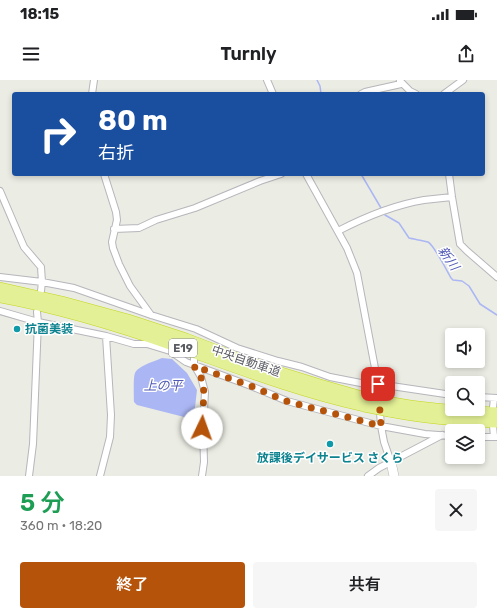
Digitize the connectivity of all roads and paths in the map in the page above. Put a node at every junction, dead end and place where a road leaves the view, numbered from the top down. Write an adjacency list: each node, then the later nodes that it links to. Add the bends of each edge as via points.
1 (94, 80): 5 (street)
2 (267, 80): 6 (street)
3 (463, 80): 9 (street)
4 (400, 82): 7 (street); 8 (street)
5 (92, 92)
6 (272, 92)
7 (376, 92)
8 (413, 92)
9 (447, 92)
10 (105, 176): 16 (street, via 116,212)
11 (275, 176): 16 (street, via 139,228)
12 (307, 176): 17 (street)
13 (449, 176): 15 (street)
14 (0, 191): 20 (street, via 24,247 41,267)
15 (452, 197): 17 (street, via 402,205 363,218); 18 (street, via 460,244)
16 (114, 229): 26 (street, via 112,242 119,264 130,286)
17 (338, 231): 33 (street, via 357,273)
18 (497, 277)
19 (0, 278): 20 (street)
20 (42, 282): 22 (street); 26 (street, via 74,288)
21 (0, 288): 37 (highway, 中央自動車道 / E19, via 128,320)
22 (41, 291)
23 (0, 297): 37 (highway, 中央自動車道 / E19, via 109,324 308,392)
24 (0, 311): 27 (street)
25 (37, 312): 27 (street)
26 (151, 315): 28 (street)
27 (38, 322): 29 (street); 47 (street, via 33,444)
28 (196, 330): 30 (street); 33 (street, via 237,348 330,377)
29 (106, 336): 32 (street, via 170,351); 48 (street, via 112,415 110,436)
30 (195, 336)
31 (194, 356): 32 (street)
32 (194, 366): 41 (street, via 286,401); 49 (street, via 201,377 204,392)
33 (378, 384): 34 (street); 41 (street)
34 (445, 394)
35 (485, 397): 36 (street)
36 (495, 398): 39 (street)
37 (363, 402): 38 (highway, 中央自動車道 / E19, bridge)
38 (388, 407): 39 (highway, 中央自動車道 / E19, via 407,406 466,412); 40 (highway, 中央自動車道 / E19, via 408,415)
39 (495, 410)
40 (495, 424): 45 (street)
41 (381, 426): 42 (street); 46 (street)
42 (442, 435): 43 (street); 46 (street)
43 (445, 435)
44 (485, 437): 45 (street)
45 (496, 437)
46 (390, 462): 50 (street); 51 (street)
47 (29, 476)
48 (100, 476)
49 (202, 476)
50 (368, 476)
51 (394, 476)

